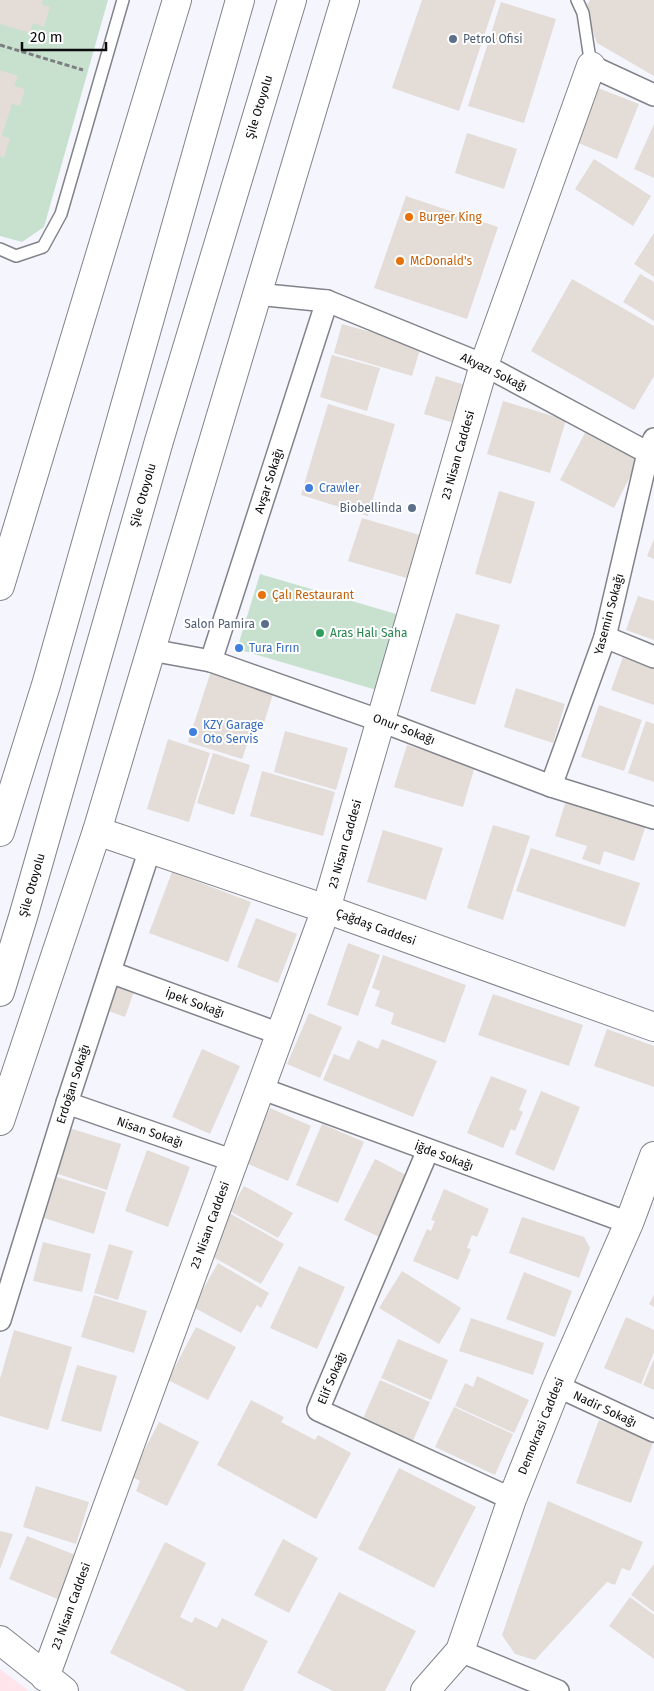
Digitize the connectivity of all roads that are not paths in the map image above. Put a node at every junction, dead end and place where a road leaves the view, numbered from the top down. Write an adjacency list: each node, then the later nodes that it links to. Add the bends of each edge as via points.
1 (123, 0): 9 (lane, via 61,214 43,247 16,256)
2 (177, 0): 14 (main road)
3 (240, 0): 23 (main road, via 46,686)
4 (292, 0): 27 (main road, Şile Otoyolu, via 158,441)
5 (345, 0): 10 (main road)
6 (577, 0): 7 (lane, via 583,13)
7 (591, 66): 8 (street); 12 (main road, 23 Nisan Caddesi)
8 (654, 95)
9 (0, 249)
10 (256, 294): 11 (street, Akyazı Sokağı); 16 (main road)
11 (327, 301): 12 (street, Akyazı Sokağı); 18 (street, Avşar Sokağı)
12 (484, 365): 13 (street, Akyazı Sokağı); 19 (main road, 23 Nisan Caddesi)
13 (652, 449): 15 (street, Yasemin Sokağı)
14 (0, 586)
15 (605, 636): 17 (street); 20 (street, Yasemin Sokağı)
16 (151, 650): 18 (street, Onur Sokağı); 22 (main road)
17 (654, 658)
18 (211, 661): 19 (street, Onur Sokağı)
19 (382, 721): 20 (street, Onur Sokağı); 25 (main road, 23 Nisan Caddesi)
20 (551, 786): 21 (street, Onur Sokağı)
21 (654, 818)
22 (97, 831): 24 (main road, Çağdaş Caddesi); 32 (main road)
23 (0, 832)
24 (150, 849): 25 (main road, Çağdaş Caddesi); 26 (street, Erdoğan Sokağı)
25 (326, 909): 28 (main road, Çağdaş Caddesi); 29 (main road, 23 Nisan Caddesi)
26 (110, 972): 29 (street, İpek Sokağı); 31 (street, Erdoğan Sokağı)
27 (0, 992)
28 (654, 1027)
29 (280, 1034): 30 (main road, 23 Nisan Caddesi)
30 (260, 1088): 33 (street, İğde Sokağı); 35 (main road, 23 Nisan Caddesi)
31 (67, 1103): 35 (street, Nisan Sokağı); 37 (street, Erdoğan Sokağı)
32 (0, 1122)
33 (428, 1150): 36 (street, İğde Sokağı); 40 (street, Elif Sokağı, via 318,1410)
34 (654, 1156): 36 (main road, Demokrasi Caddesi)
35 (234, 1161): 43 (main road, 23 Nisan Caddesi)
36 (628, 1223): 38 (main road, Demokrasi Caddesi)
37 (0, 1320)
38 (556, 1386): 39 (street, Nadir Sokağı); 40 (main road, Demokrasi Caddesi)
39 (654, 1432)
40 (512, 1499): 42 (main road, Demokrasi Caddesi)
41 (0, 1640): 43 (main road)
42 (460, 1651): 44 (main road, Demokrasi Caddesi); 45 (street)
43 (54, 1684)
44 (425, 1691)
45 (558, 1691)

